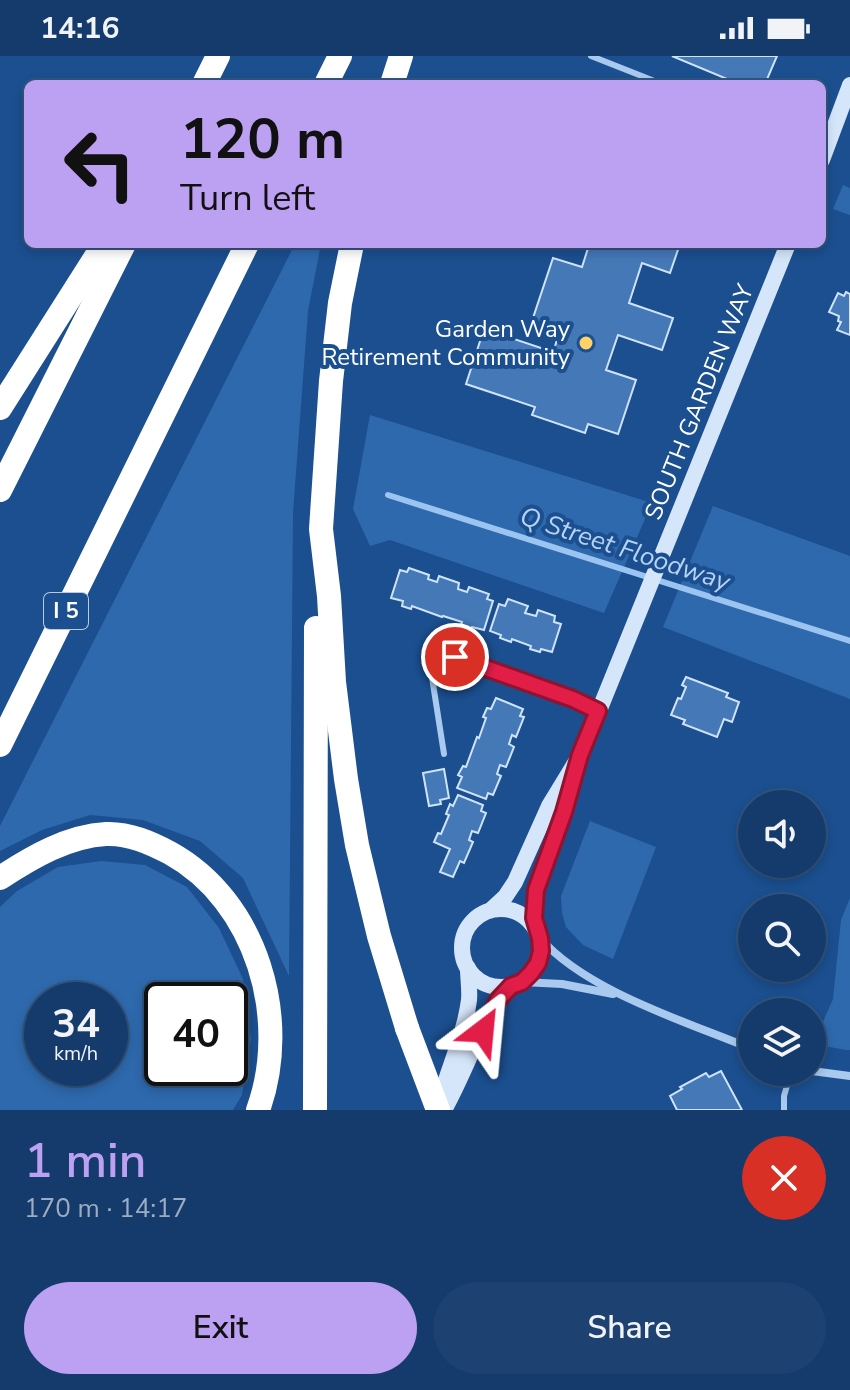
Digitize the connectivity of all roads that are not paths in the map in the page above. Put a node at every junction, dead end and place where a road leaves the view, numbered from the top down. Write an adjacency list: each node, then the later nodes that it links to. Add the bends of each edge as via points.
1 (218, 56): 5 (highway)
2 (340, 56): 6 (highway)
3 (401, 56): 7 (highway)
4 (591, 56): 8 (lane)
5 (206, 80)
6 (328, 80)
7 (393, 80)
8 (652, 80)
9 (850, 85): 10 (street)
10 (826, 145)
11 (101, 248): 16 (highway)
12 (122, 248): 17 (highway)
13 (245, 248): 20 (highway, I 5)
14 (351, 248): 18 (highway, via 331,381)
15 (786, 248): 19 (street, SOUTH GARDEN WAY)
16 (0, 408)
17 (0, 490)
18 (321, 529): 34 (highway, via 316,608); 35 (highway, bridge, via 334,682 357,845 407,1028)
19 (598, 711): 21 (lane, via 455,657 440,658 431,671); 22 (street, SOUTH GARDEN WAY)
20 (0, 745)
21 (444, 754)
22 (580, 755): 24 (street, SOUTH GARDEN WAY, via 549,806 515,882); 25 (street, SOUTH GARDEN WAY, via 536,890)
23 (0, 878): 33 (highway, via 33,857 109,834 147,841 212,884 256,952 266,991 268,1067)
24 (492, 909): 25 (street, via 516,911); 26 (street, SOUTH GARDEN WAY, via 480,914 464,933)
25 (537, 933): 27 (street, SOUTH GARDEN WAY, via 538,963); 28 (street, via 569,965)
26 (468, 968): 27 (street, via 486,984); 35 (street, via 469,1003)
27 (516, 984): 28 (street, via 562,984); 35 (street, SOUTH GARDEN WAY, via 492,1010 458,1086)
28 (622, 996): 29 (street)
29 (738, 1043)
30 (826, 1073): 31 (street)
31 (850, 1076)
32 (787, 1086): 36 (lane)
33 (258, 1110)
34 (315, 1110)
35 (440, 1110)
36 (784, 1110)

